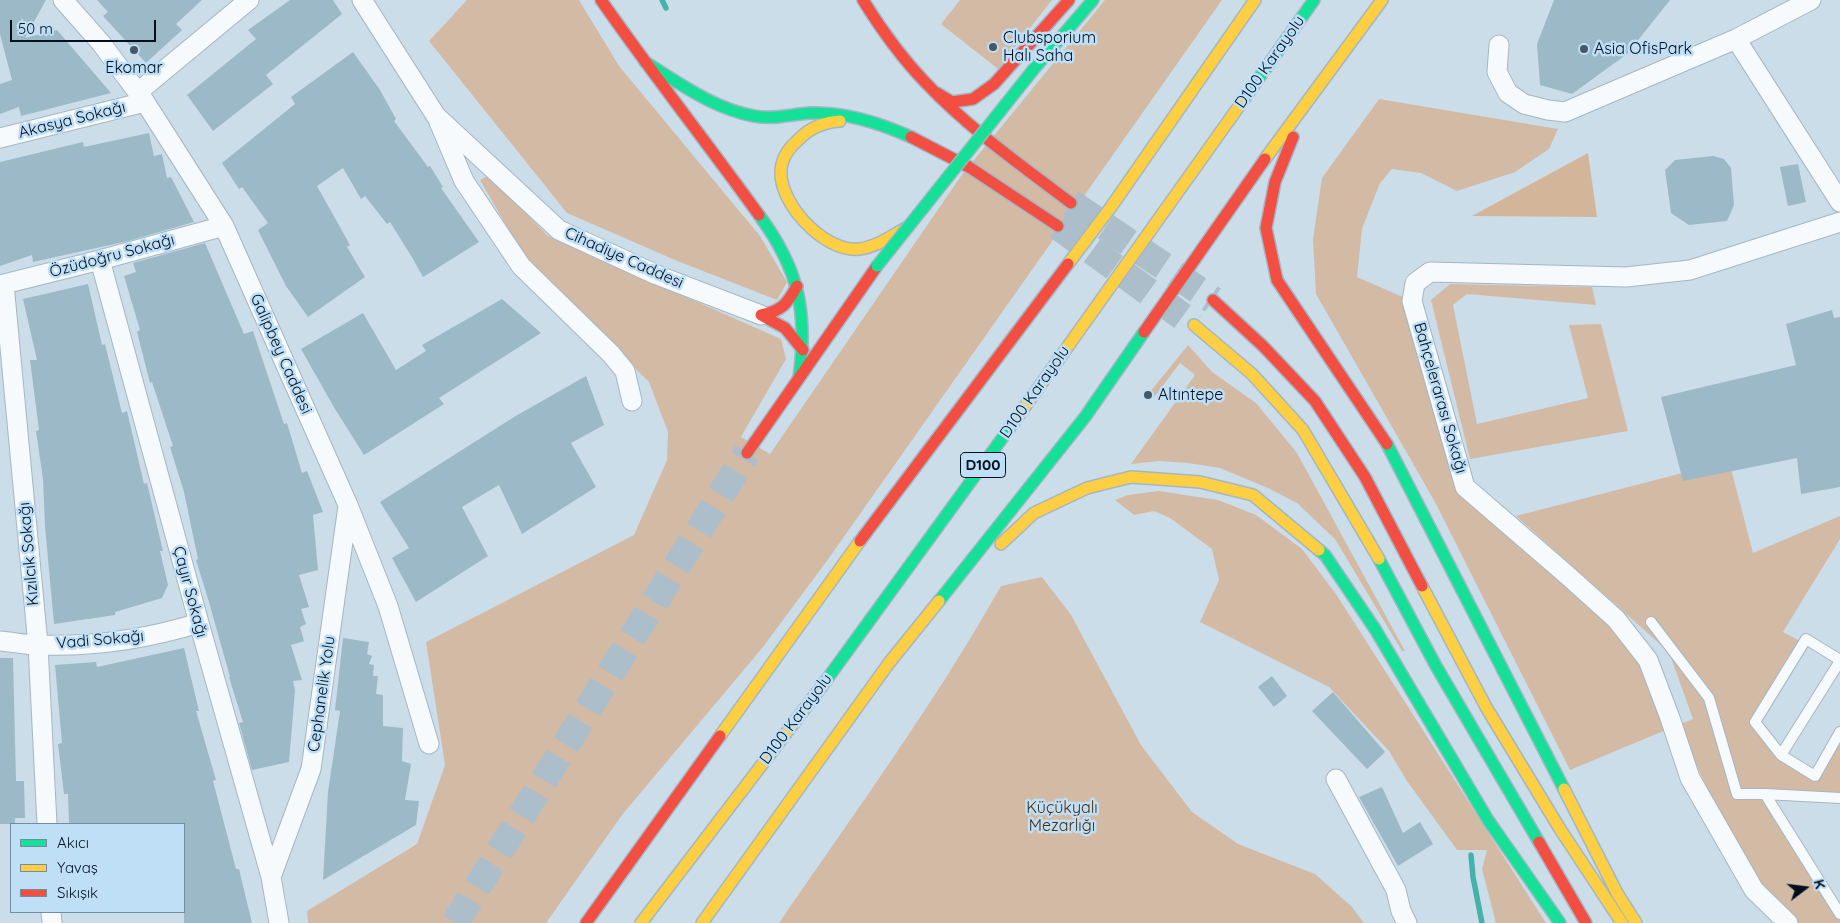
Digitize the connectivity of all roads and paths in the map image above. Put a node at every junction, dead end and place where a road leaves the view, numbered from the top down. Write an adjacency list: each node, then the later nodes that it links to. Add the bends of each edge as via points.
1 (63, 0): 18 (street, Galipbey Caddesi)
2 (249, 0): 18 (street)
3 (362, 0): 20 (street, Cihadiye Caddesi)
4 (601, 0): 16 (main road)
5 (862, 0): 17 (main road, via 883,33)
6 (1069, 0): 17 (main road, via 994,84 973,99 952,102)
7 (1093, 0): 28 (main road, bridge)
8 (1254, 0): 56 (main road, via 1111,207 861,540)
9 (1314, 0): 13 (main road, D100 Karayolu / D100)
10 (1319, 0): 13 (main road)
11 (1382, 0): 19 (main road)
12 (1811, 0): 14 (street)
13 (1292, 31): 57 (main road, D100 Karayolu / D100, via 1012,426 807,706)
14 (1736, 39): 15 (street, via 1565,112 1524,104 1508,93 1497,72); 23 (street)
15 (1499, 44)
16 (645, 62): 21 (main road, via 701,95 754,116 814,113); 31 (main road, via 774,234)
17 (934, 91): 24 (main road, via 995,146)
18 (141, 97): 22 (street, Akasya Sokağı); 26 (street, Galipbey Caddesi)
19 (1308, 99): 45 (main road, via 1084,417); 63 (main road, via 1275,182 1266,228 1278,280 1385,440 1617,893)
20 (436, 116): 33 (street, Cihadiye Caddesi, via 559,230 657,274); 37 (street, Cihadiye Caddesi, via 464,181 521,266 625,371)
21 (872, 122): 27 (main road, via 904,134 975,170); 28 (main road, via 836,121 817,125 788,149 781,166 781,178 799,215 828,243 843,249 860,249)
22 (0, 138)
23 (1840, 202)
24 (1070, 204)
25 (1840, 222): 64 (street, Bahçelerarası Sokağı, via 1690,270 1658,275 1430,272 1415,283 1412,301 1465,487 1616,619 1648,660 1690,778 1754,890)
26 (224, 226): 29 (street, Özüdoğru Sokağı); 39 (street, Galipbey Caddesi)
27 (1058, 226)
28 (908, 227): 36 (main road, bridge)
29 (100, 260): 30 (street, Özüdoğru Sokağı); 41 (street, Çayır Sokağı)
30 (2, 285): 43 (street, Kızılcık Sokağı)
31 (797, 286): 33 (main road, via 785,307 775,313); 35 (main road, via 802,311)
32 (1213, 300): 62 (main road, via 1264,346 1315,401 1365,477 1486,707)
33 (762, 314): 35 (main road, via 794,335)
34 (1194, 326): 61 (main road, via 1252,374 1303,430)
35 (803, 350): 36 (main road)
36 (799, 378): 38 (main road)
37 (632, 401)
38 (747, 453)
39 (348, 505): 47 (street, Galipbey Caddesi, via 388,606); 53 (street, Cephanelik Yolu, via 311,769)
40 (1651, 622): 50 (lane, via 1709,698 1736,794)
41 (199, 623): 43 (street, Vadi Sokağı, via 167,633 104,643); 53 (street, Çayır Sokağı)
42 (0, 641): 43 (street, Vadi Sokağı)
43 (38, 645): 52 (street, Kızılcık Sokağı)
44 (1840, 661): 48 (lane); 48 (lane, via 1806,639 1756,722)
45 (889, 663): 58 (main road); 60 (main road, via 972,572 1034,513 1087,488 1131,477 1200,482 1253,495 1325,555 1375,629 1488,820)
46 (1840, 732): 48 (lane, via 1815,776)
47 (430, 744)
48 (1781, 755)
49 (1336, 779): 59 (street, via 1396,890)
50 (1765, 794): 51 (lane); 54 (lane)
51 (1840, 798)
52 (47, 823)
53 (271, 877): 55 (street, Çayır Sokağı)
54 (1840, 914)
55 (279, 923)
56 (586, 923)
57 (641, 923)
58 (702, 923)
59 (1407, 923)
60 (1560, 923)
61 (1586, 923)
62 (1622, 923)
63 (1636, 923)
64 (1788, 923)

